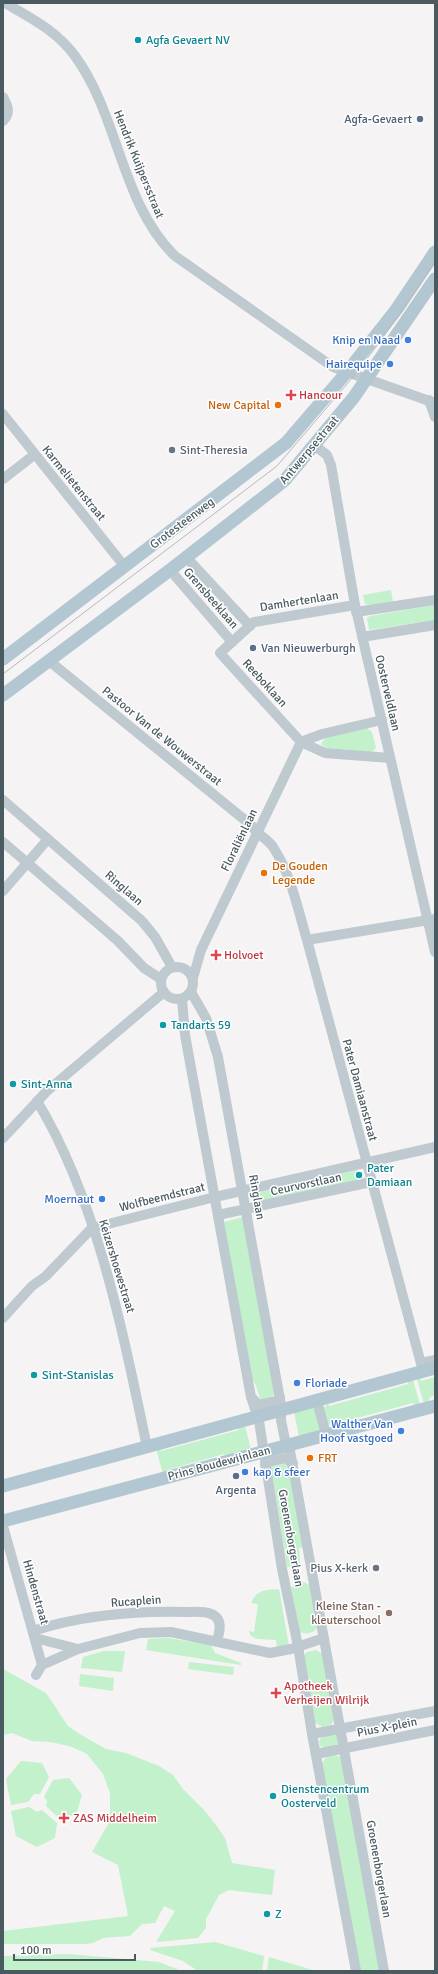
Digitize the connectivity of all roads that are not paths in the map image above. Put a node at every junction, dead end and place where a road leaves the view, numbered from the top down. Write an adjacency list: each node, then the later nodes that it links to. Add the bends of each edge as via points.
1 (5, 3): 6 (street, Hendrik Kuijpersstraat, via 52,32 67,46 84,70 138,201 158,237 183,263 333,367)
2 (3, 97): 3 (street, via 8,111)
3 (3, 121)
4 (435, 252): 6 (main road, via 396,310)
5 (435, 279): 7 (main road, Antwerpsestraat)
6 (347, 372): 7 (street); 15 (main road, Grotesteenweg, via 286,443)
7 (367, 378): 8 (street); 11 (main road, Antwerpsestraat)
8 (432, 402): 10 (street)
9 (3, 414): 12 (street, Karmelietenstraat)
10 (435, 417)
11 (314, 445): 14 (main road, Antwerpsestraat, via 277,487); 18 (street, Oosterveldlaan, via 326,455 331,465)
12 (34, 455): 13 (street); 15 (street, Karmelietenstraat)
13 (3, 479)
14 (186, 557): 16 (main road); 20 (street, Grensbeeklaan)
15 (125, 567): 23 (main road, Grotesteenweg)
16 (170, 570): 22 (street, Grensbeeklaan); 24 (main road)
17 (435, 600): 18 (street, Damhertenlaan)
18 (356, 609): 20 (street, Damhertenlaan, via 254,622); 21 (street, Oosterveldlaan)
19 (435, 625): 21 (street)
20 (250, 626): 22 (street, Damhertenlaan)
21 (362, 637): 26 (street, Oosterveldlaan)
22 (232, 642): 27 (street, Reeboklaan, via 220,653)
23 (3, 659)
24 (48, 660): 25 (main road); 30 (street, Pastoor Van de Wouwerstraat, via 251,825)
25 (3, 695)
26 (382, 720): 27 (street, via 322,734); 28 (street, Oosterveldlaan)
27 (302, 742): 28 (street, via 325,753); 30 (street, Floraliënlaan)
28 (390, 758): 35 (street, Oosterveldlaan)
29 (3, 800): 31 (street, Ringlaan)
30 (256, 834): 36 (street, Pater Damiaanstraat, via 272,844 277,853); 37 (street, Floraliënlaan)
31 (48, 839): 33 (street); 39 (street, Ringlaan, via 142,921)
32 (3, 842): 33 (street)
33 (27, 863): 34 (street); 41 (street, via 118,941 144,968)
34 (3, 891)
35 (432, 920): 36 (street); 38 (street, Oosterveldlaan)
36 (307, 940): 48 (street, Pater Damiaanstraat)
37 (201, 950): 39 (street, Floraliënlaan, via 190,961); 40 (street, Floraliënlaan)
38 (435, 952)
39 (176, 967): 40 (street, Ringlaan, via 188,970); 41 (street, via 167,970)
40 (193, 978): 43 (street, via 194,987)
41 (161, 979): 42 (street)
42 (164, 992): 44 (street, via 174,999); 45 (street)
43 (191, 992): 44 (street); 50 (street, Ringlaan, via 206,1018 216,1049)
44 (182, 999): 51 (street, via 185,1035)
45 (37, 1101): 46 (street); 54 (street, Keizershoevestraat, via 50,1122 70,1167)
46 (3, 1138)
47 (435, 1147): 48 (street, Ceurvorstlaan)
48 (366, 1163): 49 (street, Pater Damiaanstraat); 50 (street, Ceurvorstlaan)
49 (371, 1182): 52 (street, Ceurvorstlaan); 57 (street, Pater Damiaanstraat)
50 (242, 1191): 51 (street, Ceurvorstlaan); 52 (street, Ringlaan)
51 (215, 1197): 53 (street); 54 (street, Wolfbeemdstraat)
52 (246, 1210): 53 (street, Ceurvorstlaan); 59 (street, Ringlaan)
53 (218, 1215): 58 (street)
54 (92, 1228): 55 (street); 66 (street, Keizershoevestraat, via 120,1322)
55 (3, 1318)
56 (435, 1360): 57 (street)
57 (427, 1368): 60 (main road)
58 (251, 1397): 59 (street, via 259,1405 277,1401); 63 (street)
59 (280, 1397): 62 (street, Ringlaan)
60 (318, 1401): 62 (main road); 64 (street)
61 (435, 1406): 64 (main road, Prins Boudewijnlaan)
62 (282, 1411): 63 (main road); 65 (street, Ringlaan, via 284,1440)
63 (258, 1417): 66 (main road); 67 (street, Groenenborgerlaan)
64 (326, 1434): 65 (main road, Prins Boudewijnlaan)
65 (288, 1445): 67 (main road, Prins Boudewijnlaan); 68 (street, Groenenborgerlaan)
66 (147, 1447): 70 (main road)
67 (262, 1452): 69 (street, Groenenborgerlaan); 71 (main road, Prins Boudewijnlaan)
68 (292, 1463): 69 (street, via 284,1458); 74 (street, Groenenborgerlaan)
69 (265, 1465): 76 (street, Groenenborgerlaan)
70 (3, 1486)
71 (3, 1521)
72 (3, 1526): 73 (street, Hindenstraat)
73 (34, 1635): 75 (street, Rucaplein, via 71,1621 105,1616 152,1611 207,1613 217,1618); 77 (street); 78 (street, Hindenstraat)
74 (324, 1638): 76 (street); 81 (street, Groenenborgerlaan)
75 (217, 1642): 76 (street, via 270,1653); 77 (street, via 171,1632 154,1632 113,1639)
76 (298, 1646): 83 (street, Groenenborgerlaan)
77 (78, 1649): 78 (street)
78 (42, 1665): 79 (street)
79 (36, 1675)
80 (433, 1712): 81 (street, Pius X-plein); 82 (street, Pius X-plein)
81 (341, 1729): 83 (street); 84 (street, Groenenborgerlaan)
82 (435, 1732): 84 (street, Pius X-plein)
83 (312, 1734): 85 (street, Groenenborgerlaan)
84 (344, 1749): 85 (street); 87 (street, Groenenborgerlaan)
85 (316, 1754): 86 (street, Groenenborgerlaan)
86 (356, 1971)
87 (384, 1971)

